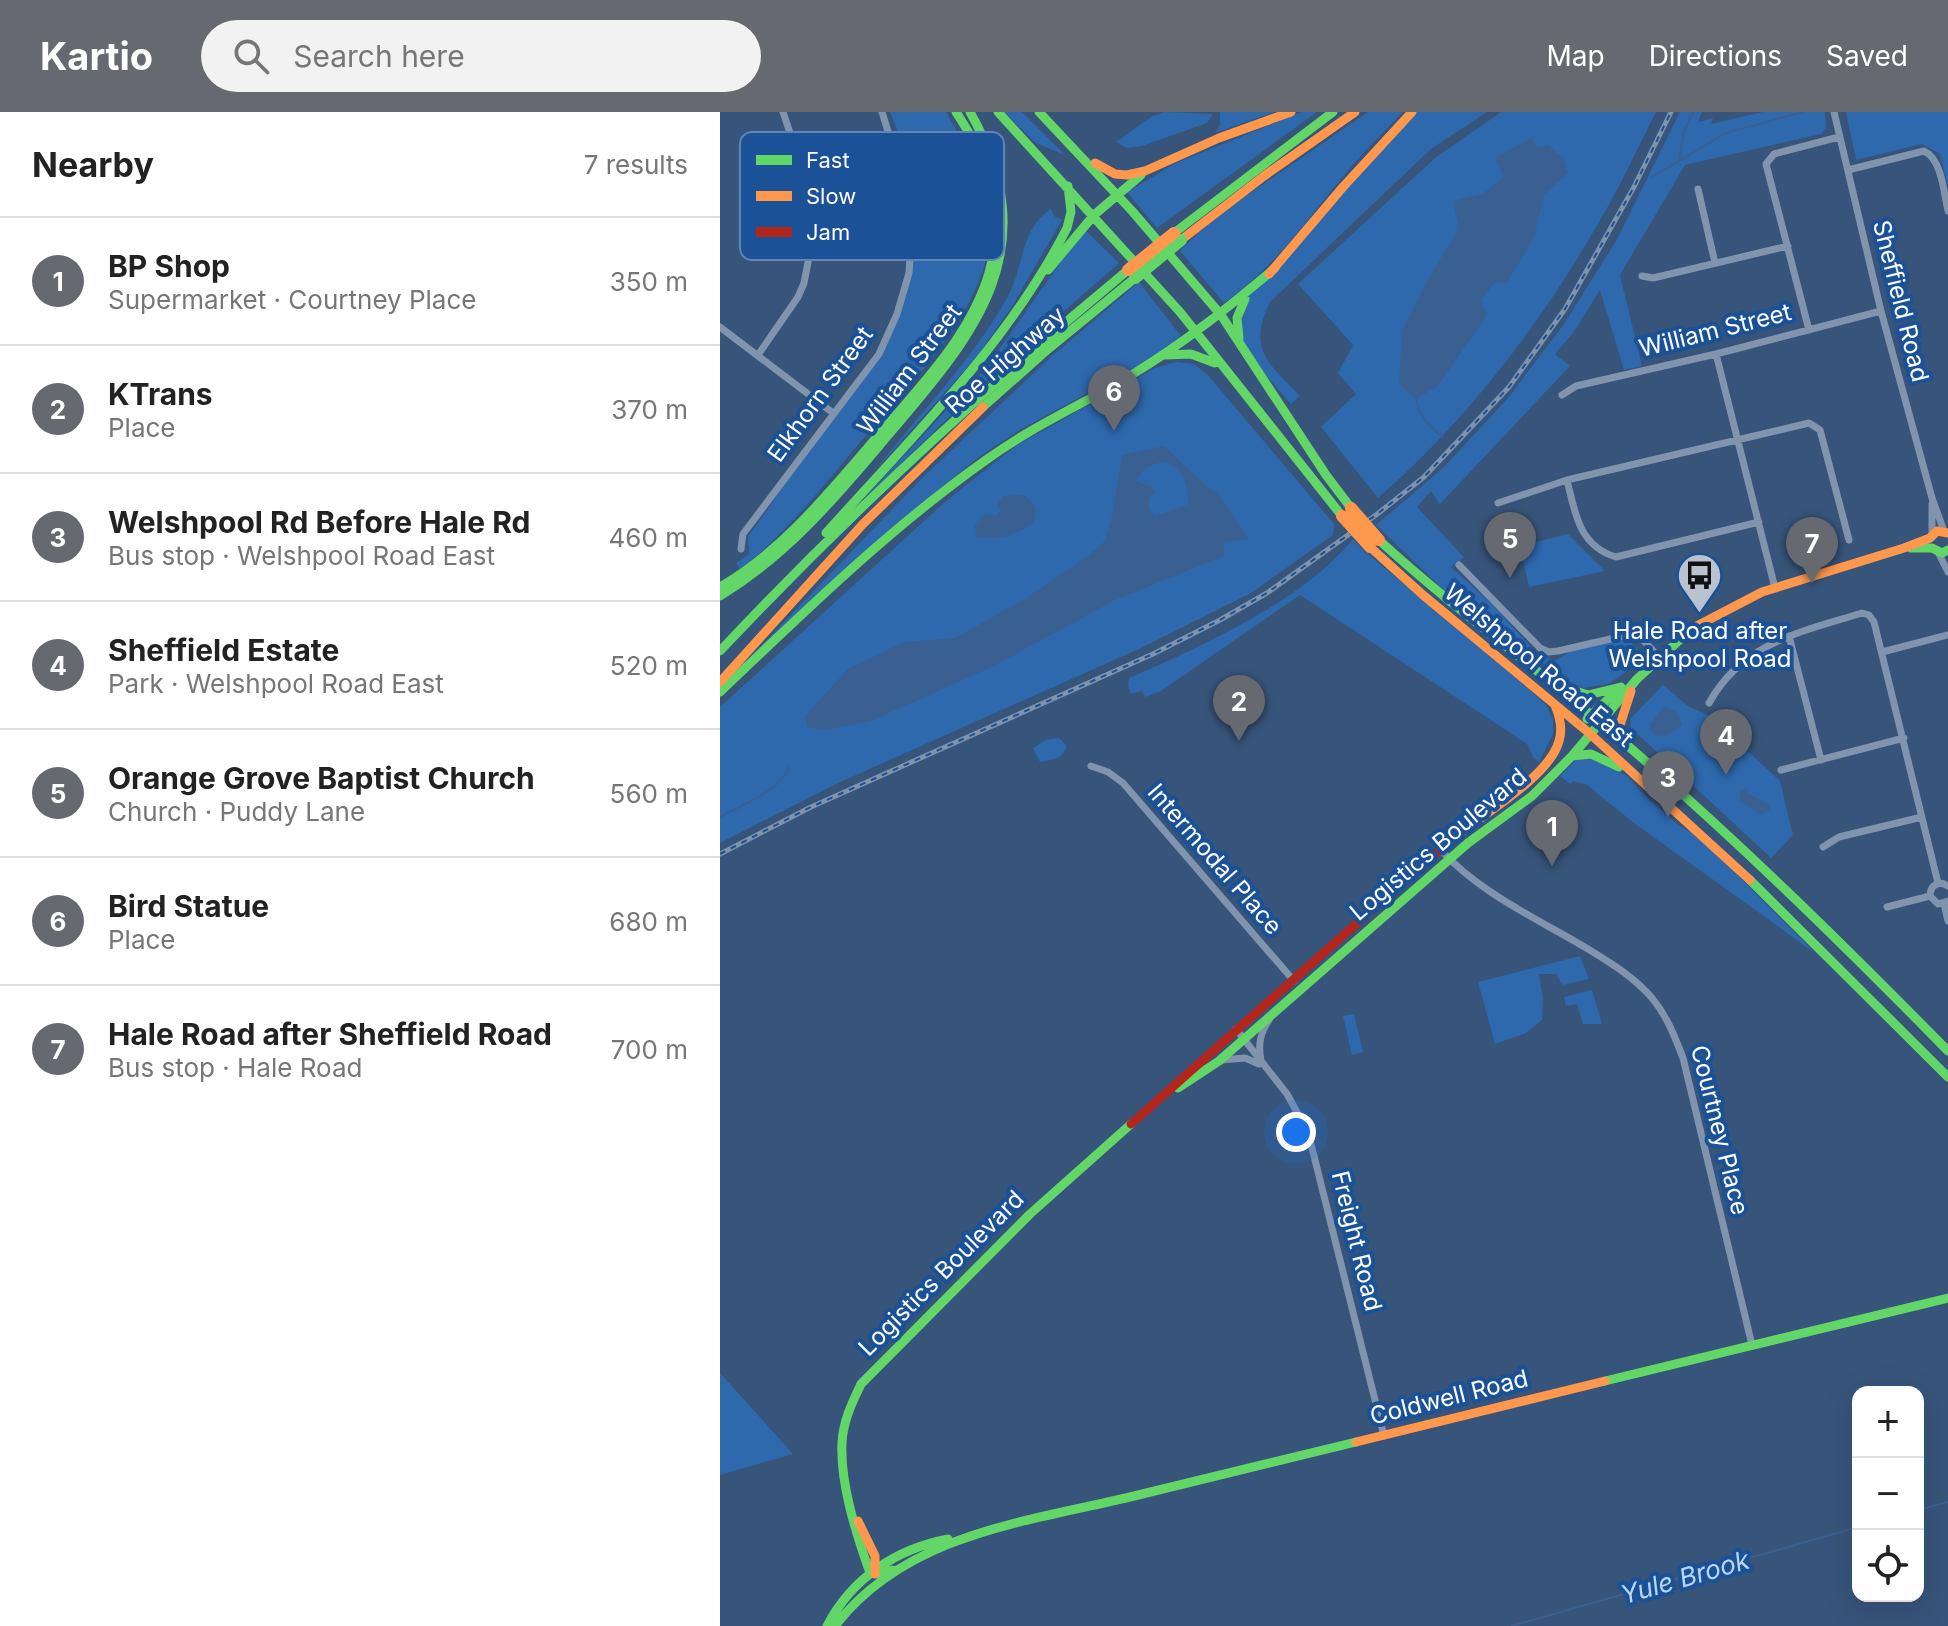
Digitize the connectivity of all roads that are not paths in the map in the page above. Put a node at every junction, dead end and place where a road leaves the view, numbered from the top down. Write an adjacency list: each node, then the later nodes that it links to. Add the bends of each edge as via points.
1 (783, 112): 12 (street)
2 (882, 112): 13 (street, Elkhorn Street)
3 (956, 112): 14 (main road, William Street)
4 (970, 112): 15 (main road, William Street)
5 (998, 112): 20 (main road, Welshpool Road East)
6 (1039, 112): 17 (main road)
7 (1291, 112): 19 (main road)
8 (1333, 112): 25 (main road, Roe Highway)
9 (1355, 112): 25 (main road, Roe Highway)
10 (1412, 112): 33 (main road)
11 (1834, 112): 16 (street, Sheffield Road)
12 (790, 132)
13 (888, 132)
14 (970, 132)
15 (980, 132)
16 (1839, 137): 18 (street, Sheffield Road); 26 (street, via 1767,159)
17 (1079, 153): 19 (main road, via 1110,173); 22 (main road, Welshpool Road East)
18 (1848, 170): 23 (street, via 1924,151 1935,162); 36 (street, Sheffield Road)
19 (1145, 171): 22 (main road)
20 (1068, 186): 24 (main road, Welshpool Road East); 35 (main road, via 1071,216)
21 (1698, 189): 31 (street)
22 (1117, 194): 24 (main road); 37 (main road, Welshpool Road East)
23 (1948, 211)
24 (1094, 215): 32 (main road, Welshpool Road East); 35 (main road)
25 (1178, 237): 32 (main road, Roe Highway, bridge)
26 (1788, 246): 31 (street); 39 (street)
27 (808, 260): 43 (street, via 798,297)
28 (908, 260): 47 (street, Elkhorn Street, via 897,314 879,354)
29 (992, 260): 60 (main road, William Street, via 977,301 952,344 836,483 749,570)
30 (999, 260): 62 (main road, William Street, via 984,306 932,381 843,487 775,557)
31 (1715, 263): 34 (street)
32 (1132, 268): 40 (main road, Welshpool Road East); 63 (main road, Roe Highway, via 956,416); 69 (main road, Roe Highway, via 882,503)
33 (1275, 268): 37 (main road); 41 (main road, via 1238,311)
34 (1642, 276)
35 (1039, 277): 63 (main road, via 953,393)
36 (1881, 311): 39 (street, William Street); 50 (street, Sheffield Road)
37 (1221, 315): 40 (main road); 41 (main road, Welshpool Road East)
38 (720, 327): 43 (street)
39 (1809, 330): 42 (street, William Street)
40 (1196, 332): 44 (main road); 45 (main road, Welshpool Road East)
41 (1243, 349): 52 (main road, Welshpool Road East)
42 (1716, 354): 46 (street, William Street, via 1576,386); 48 (street)
43 (758, 355): 47 (street)
44 (1160, 356): 45 (main road, via 1188,351); 72 (main road, via 1029,429 968,472 796,619)
45 (1225, 368): 52 (main road, Welshpool Road East)
46 (1562, 395)
47 (833, 413): 57 (street, Elkhorn Street, via 743,534)
48 (1736, 441): 49 (street); 53 (street); 54 (street, via 1805,423 1818,427)
49 (1567, 480): 51 (street); 53 (street, via 1582,534 1616,557)
50 (1932, 498): 55 (street, Sheffield Road); 55 (street, Sheffield Road)
51 (1498, 503)
52 (1346, 512): 56 (main road, Welshpool Road East, bridge)
53 (1759, 522): 61 (street)
54 (1849, 540)
55 (1940, 542): 59 (street, Sheffield Road); 61 (main road, Logistics Boulevard)
56 (1374, 544): 70 (main road, Welshpool Road East); 73 (main road, Welshpool Road East, via 1441,613)
57 (741, 549)
58 (1459, 565): 68 (street, via 1540,648 1558,651 1632,634)
59 (1948, 572)
60 (720, 587)
61 (1775, 588): 68 (main road, Logistics Boulevard, via 1691,629)
62 (720, 596)
63 (767, 600): 66 (main road, Roe Highway)
64 (1948, 635): 67 (street)
65 (1789, 636): 67 (street, via 1862,613 1874,622); 74 (street, via 1747,658); 80 (street)
66 (720, 651)
67 (1882, 652): 77 (street)
68 (1659, 657): 71 (main road, Logistics Boulevard)
69 (720, 682)
70 (1553, 683): 71 (main road, via 1588,695); 75 (main road, Welshpool Road East)
71 (1630, 683): 75 (main road, Logistics Boulevard); 78 (main road)
72 (720, 692)
73 (1553, 702): 76 (main road, Welshpool Road East); 86 (main road, Logistics Boulevard, via 1561,730 1547,760)
74 (1709, 703)
75 (1596, 718): 76 (main road, Logistics Boulevard); 78 (main road, Welshpool Road East)
76 (1586, 730): 79 (main road, Logistics Boulevard); 84 (main road, Welshpool Road East)
77 (1904, 738): 80 (street); 83 (street)
78 (1621, 739): 97 (main road, Welshpool Road East, via 1847,948)
79 (1572, 756): 84 (main road, via 1587,751 1612,763 1678,822); 87 (main road, Logistics Boulevard)
80 (1821, 760): 82 (street)
81 (1091, 766): 94 (street, Intermodal Place, via 1123,783)
82 (1781, 770)
83 (1922, 817): 85 (street, via 1839,837); 88 (street)
84 (1695, 830): 100 (main road, Welshpool Road East, via 1831,957)
85 (1823, 847)
86 (1440, 849): 87 (street, Courtney Place); 94 (main road, Logistics Boulevard)
87 (1450, 860): 94 (main road, Logistics Boulevard); 103 (street, Courtney Place, via 1484,888 1615,965 1664,1015 1683,1058)
88 (1938, 883): 89 (street); 90 (street)
89 (1948, 886)
90 (1930, 896): 91 (street, via 1935,903); 92 (street)
91 (1946, 902): 93 (street)
92 (1887, 907)
93 (1948, 921)
94 (1297, 984): 95 (main road, Logistics Boulevard); 96 (main road, Logistics Boulevard)
95 (1275, 1012): 96 (main road, Logistics Boulevard); 99 (street, via 1261,1034)
96 (1240, 1034): 98 (main road, Logistics Boulevard); 99 (street, Freight Road); 101 (main road, Logistics Boulevard)
97 (1948, 1051)
98 (1220, 1060): 99 (street, via 1245,1058); 101 (main road, Logistics Boulevard)
99 (1264, 1067): 104 (street, Freight Road, via 1299,1113 1314,1148)
100 (1948, 1077)
101 (1154, 1104): 105 (main road, Logistics Boulevard, via 1030,1214 861,1384 842,1442 854,1515)
102 (1948, 1298): 103 (main road, Coldwell Road)
103 (1752, 1345): 104 (main road, Coldwell Road)
104 (1384, 1436): 105 (main road, Coldwell Road, via 930,1541)
105 (873, 1570): 106 (main road, Coldwell Road)
106 (831, 1622)

